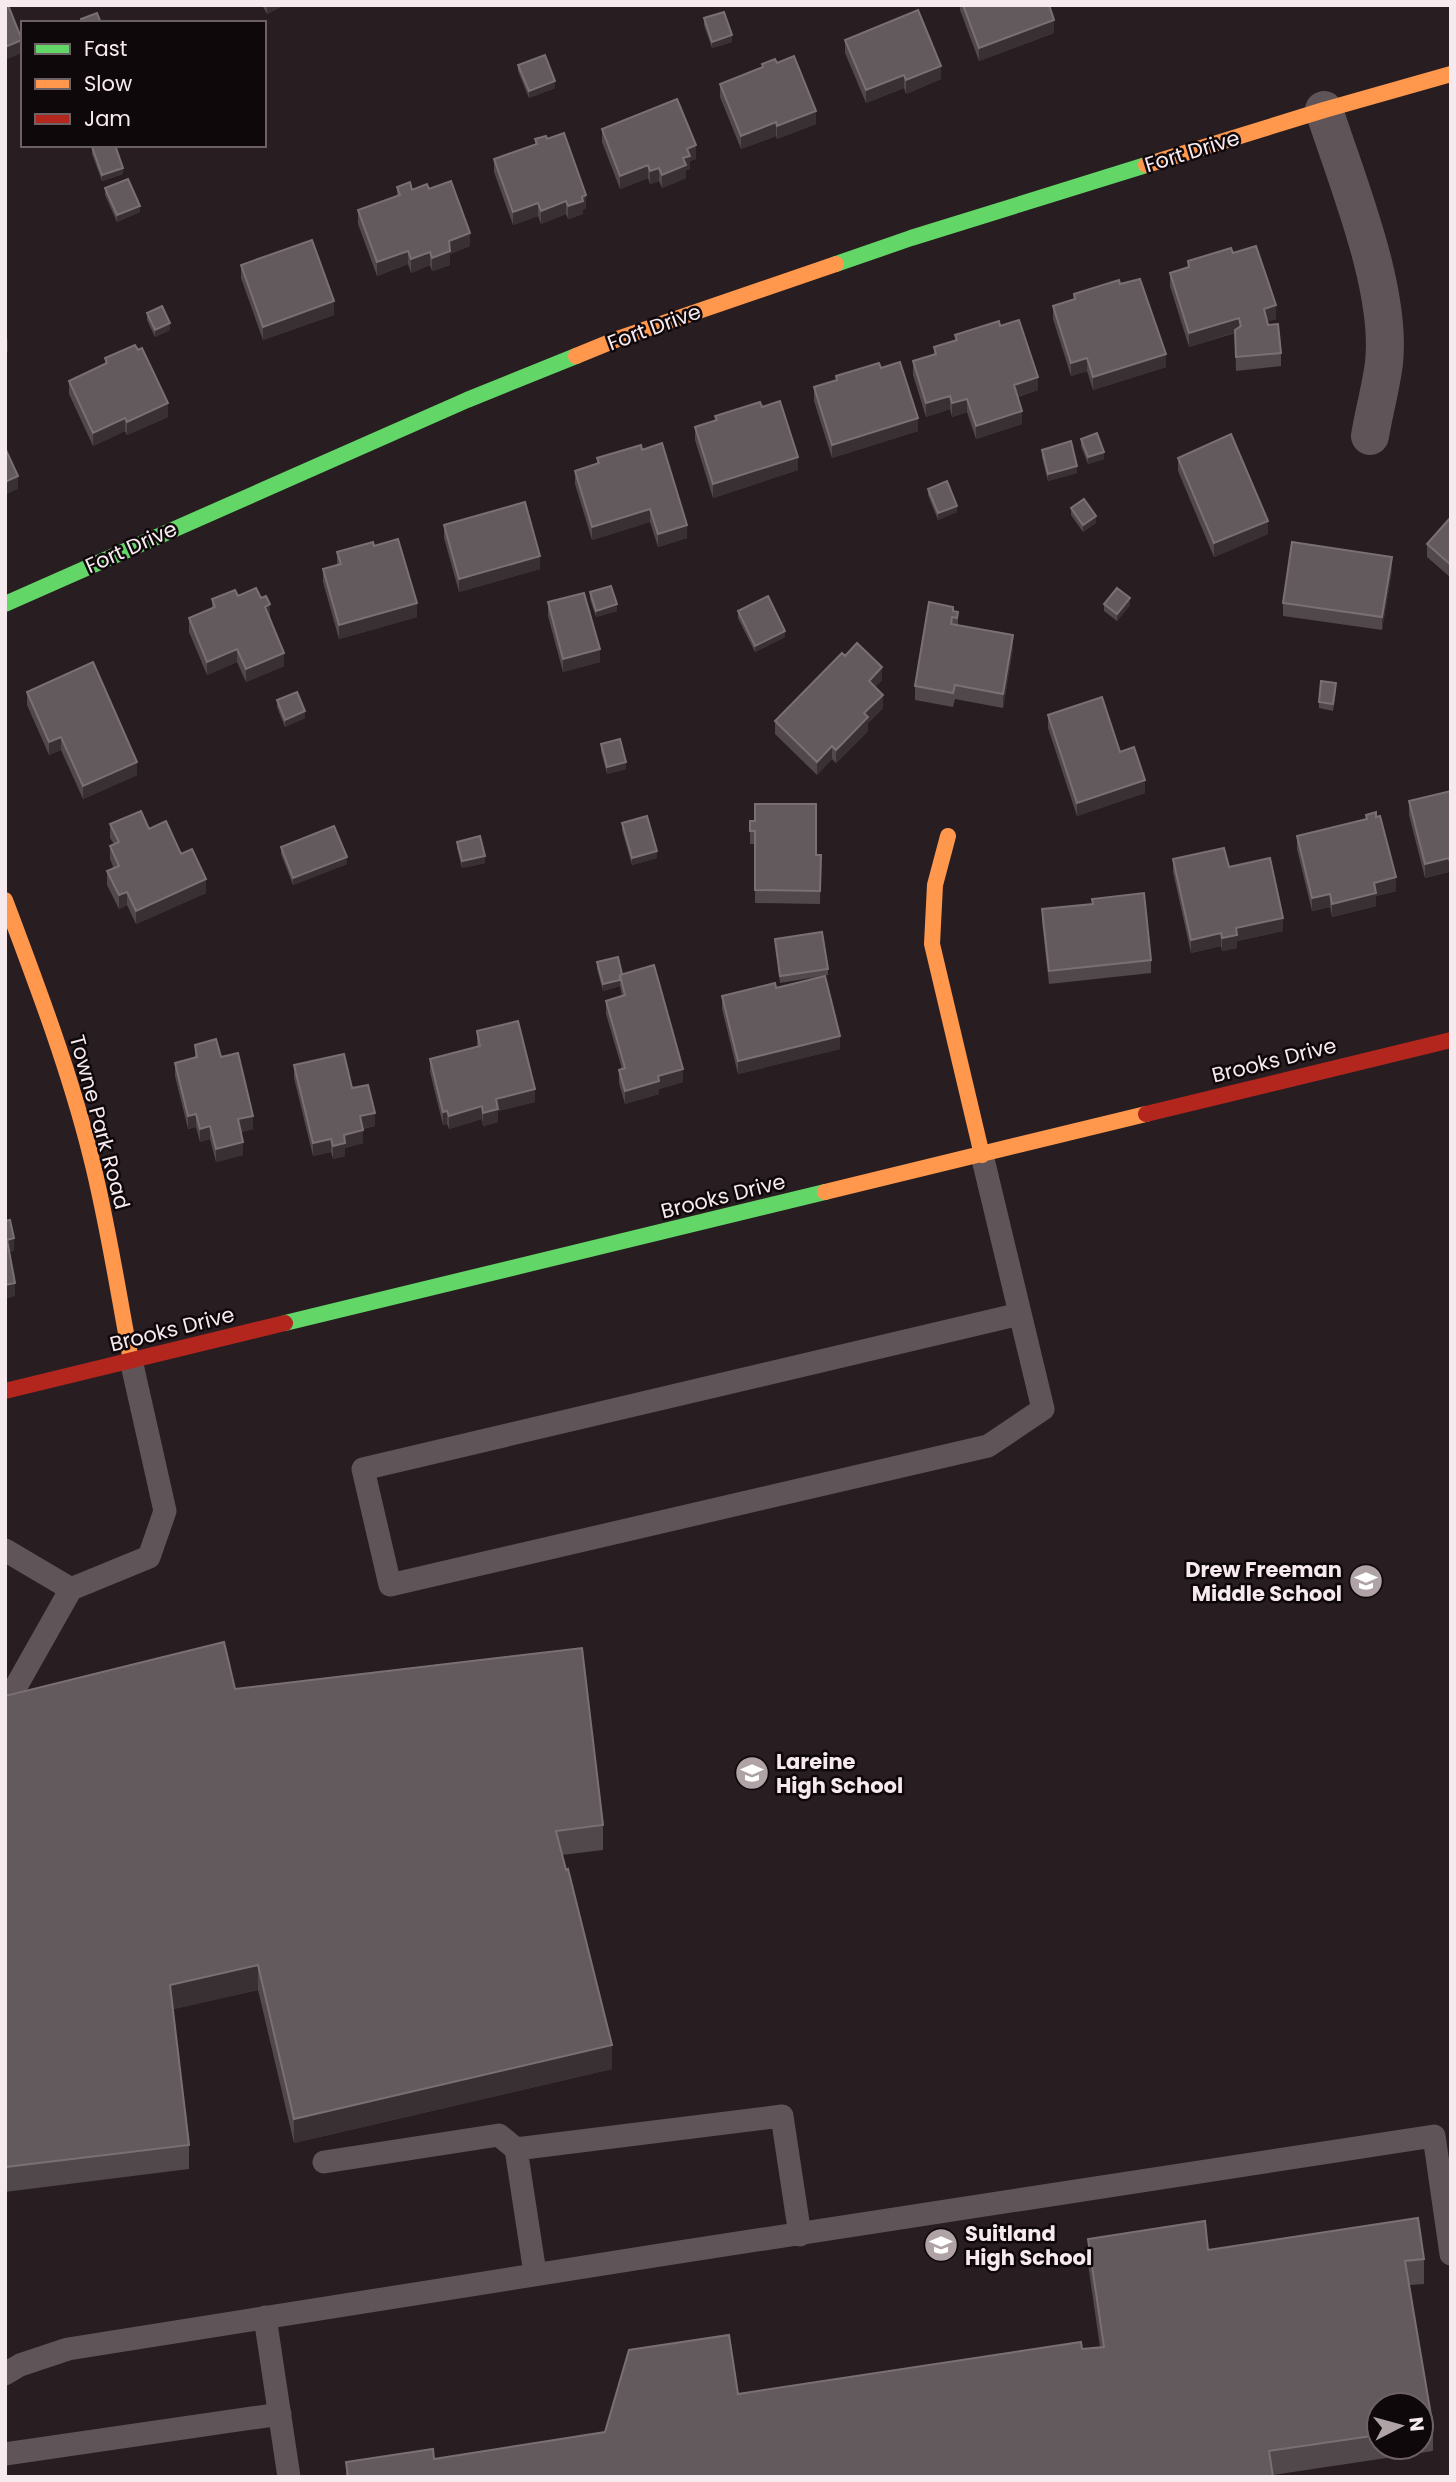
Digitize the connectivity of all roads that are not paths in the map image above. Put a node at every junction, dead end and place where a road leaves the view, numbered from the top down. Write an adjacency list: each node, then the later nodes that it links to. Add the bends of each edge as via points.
1 (1451, 74): 2 (street, Fort Drive)
2 (1324, 110): 3 (street, via 1382,305 1384,361); 4 (street, Fort Drive, via 911,238 620,338 467,400)
3 (1370, 436)
4 (5, 604)
5 (948, 836): 8 (street, via 935,885 932,944)
6 (5, 900): 10 (street, Towne Park Road, via 51,1020 90,1154)
7 (1451, 1040): 8 (street, Brooks Drive)
8 (982, 1155): 9 (lane); 10 (street, Brooks Drive)
9 (1020, 1314): 9 (lane, via 1043,1409 988,1446 390,1585 363,1469)
10 (131, 1360): 11 (street, Brooks Drive); 13 (lane, via 165,1511 149,1557)
11 (5, 1391)
12 (5, 1550): 13 (lane)
13 (71, 1589): 14 (lane, via 14,1689)
14 (5, 1692)
15 (516, 2149): 16 (lane, via 499,2135); 17 (lane, via 782,2116); 19 (lane)
16 (324, 2162)
17 (800, 2235): 18 (lane, via 1434,2136); 19 (lane)
18 (1451, 2254)
19 (535, 2273): 20 (lane)
20 (265, 2317): 21 (lane, via 68,2349); 22 (lane)
21 (10, 2368)
22 (280, 2414): 23 (lane); 24 (lane)
23 (5, 2454)
24 (289, 2477)

